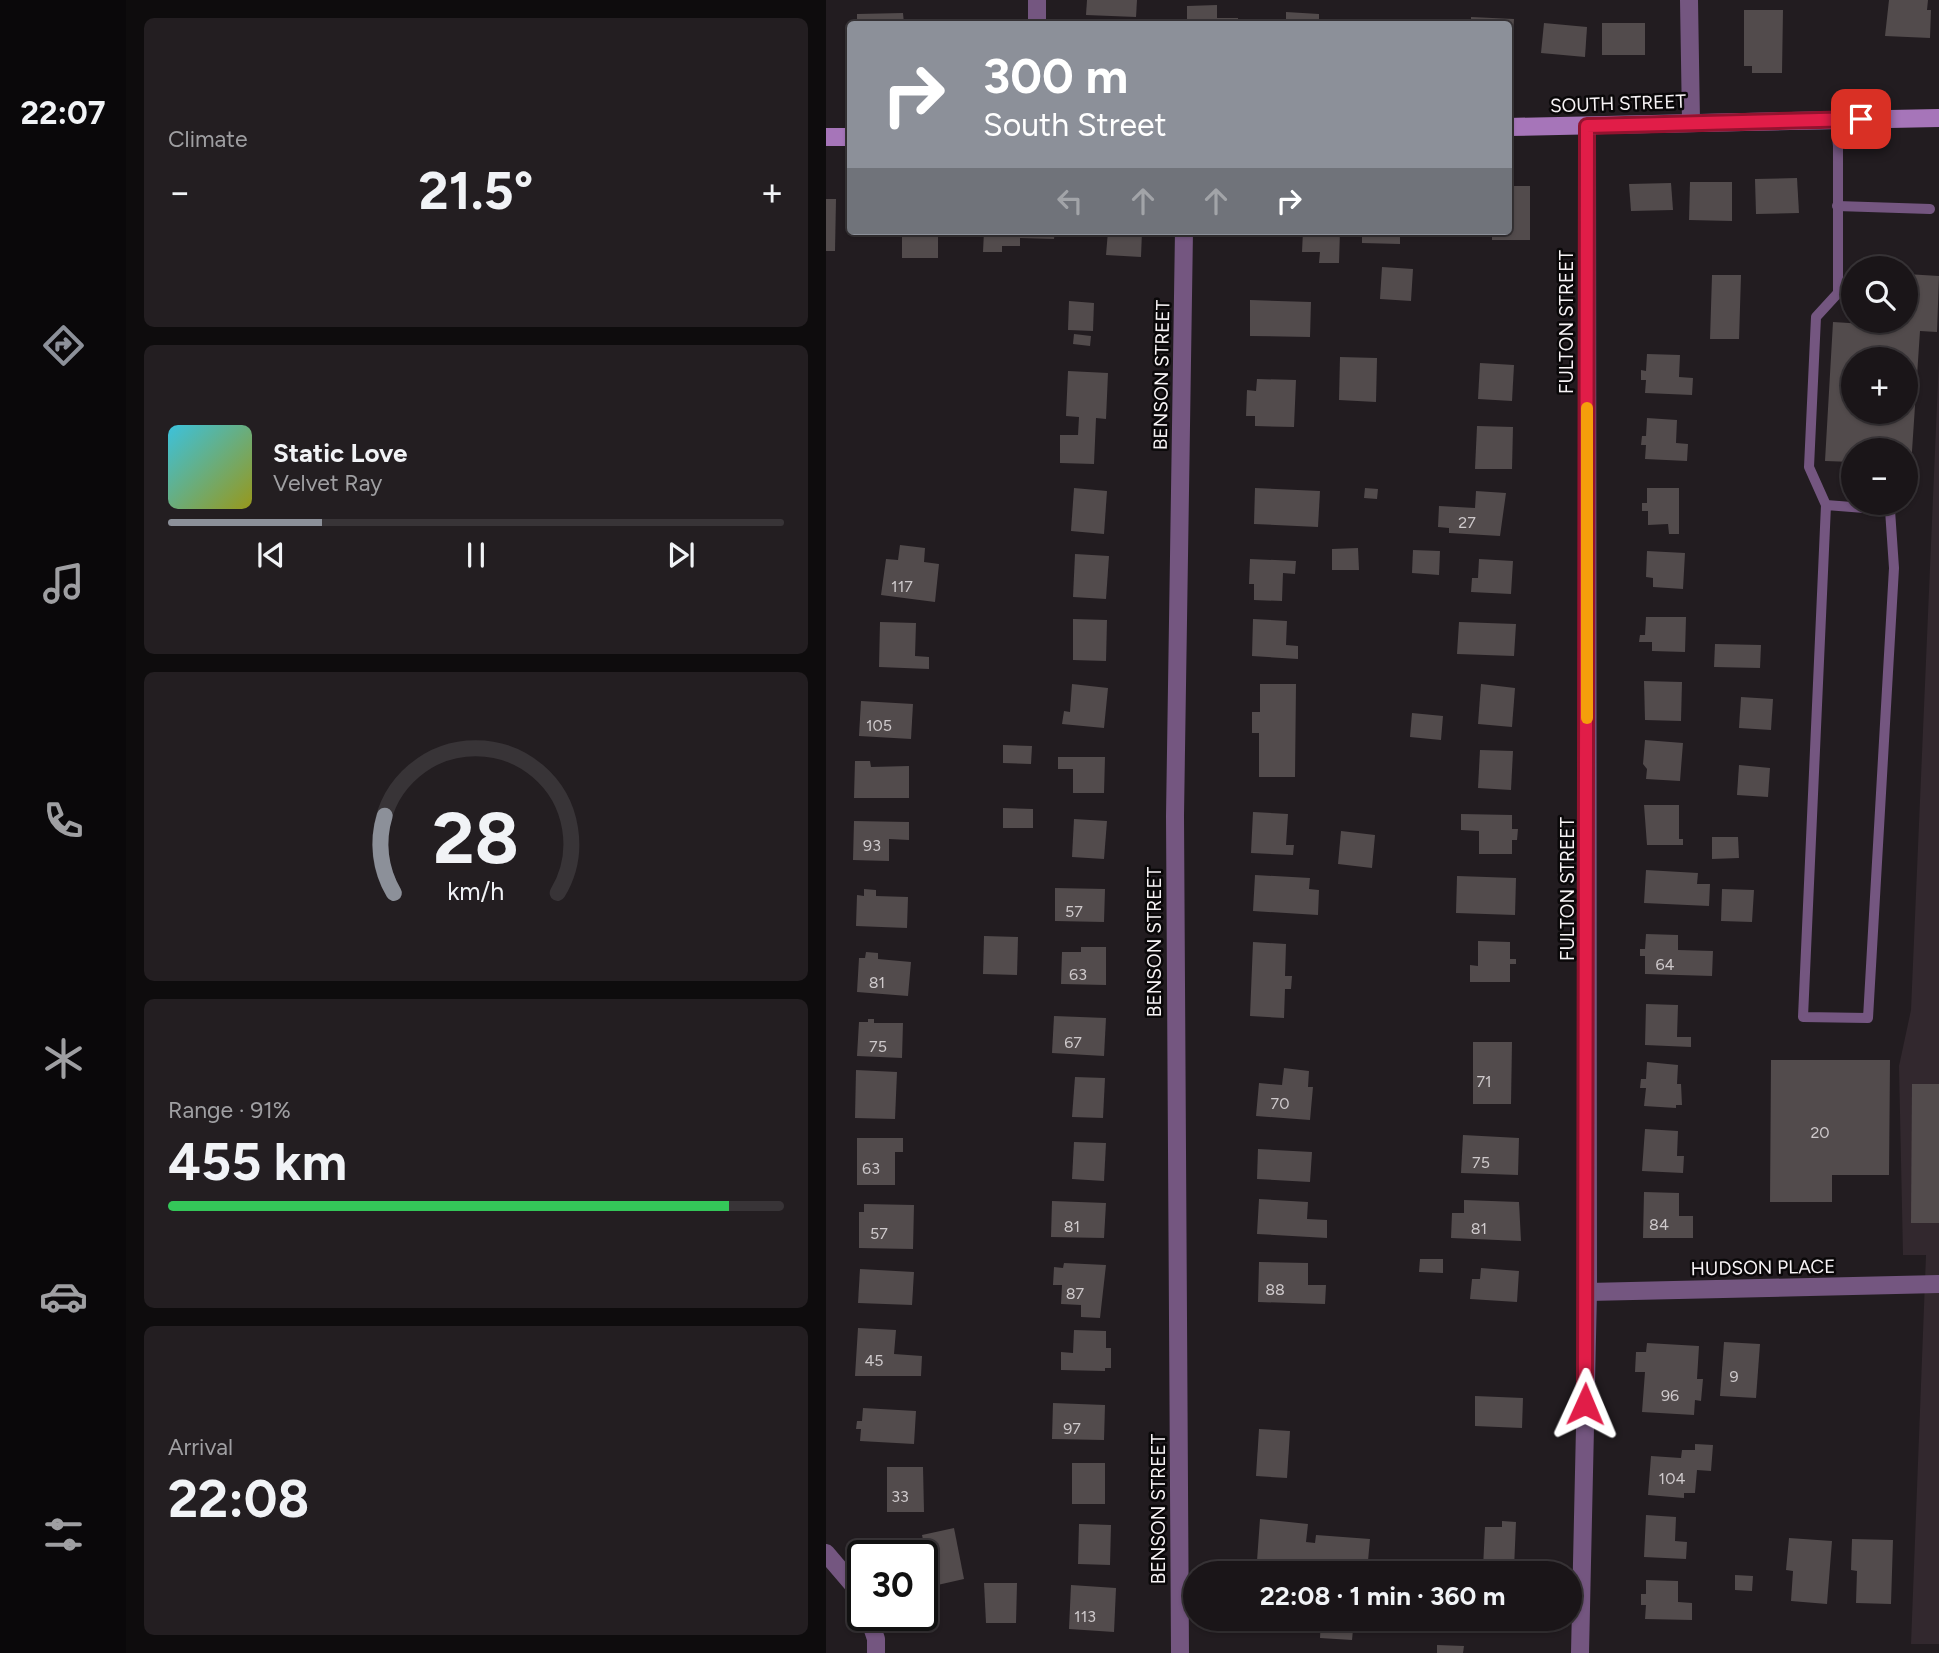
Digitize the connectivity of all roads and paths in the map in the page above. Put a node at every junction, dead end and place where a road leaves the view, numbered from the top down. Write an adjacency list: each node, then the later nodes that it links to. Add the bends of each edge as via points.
1 (1037, 0): 3 (street)
2 (1689, 0): 6 (street)
3 (1037, 21)
4 (1939, 118): 5 (main road, SOUTH STREET)
5 (1835, 119): 6 (main road, SOUTH STREET); 11 (lane)
6 (1691, 121): 7 (main road, SOUTH STREET)
7 (1587, 126): 8 (main road, SOUTH STREET); 16 (street, FULTON STREET)
8 (1512, 127)
9 (826, 137): 10 (main road)
10 (847, 137)
11 (1838, 206): 12 (lane); 14 (lane, via 1838,293 1816,317 1809,467)
12 (1930, 209)
13 (1184, 235): 21 (street, BENSON STREET, via 1175,816)
14 (1826, 505): 14 (lane, via 1803,1017 1868,1018 1894,568 1890,510)
15 (1939, 1284): 16 (street, HUDSON PLACE)
16 (1588, 1293): 22 (street, FULTON STREET)
17 (826, 1553): 18 (street)
18 (847, 1578)
19 (873, 1631): 20 (street)
20 (876, 1653)
21 (1180, 1653)
22 (1580, 1653)

